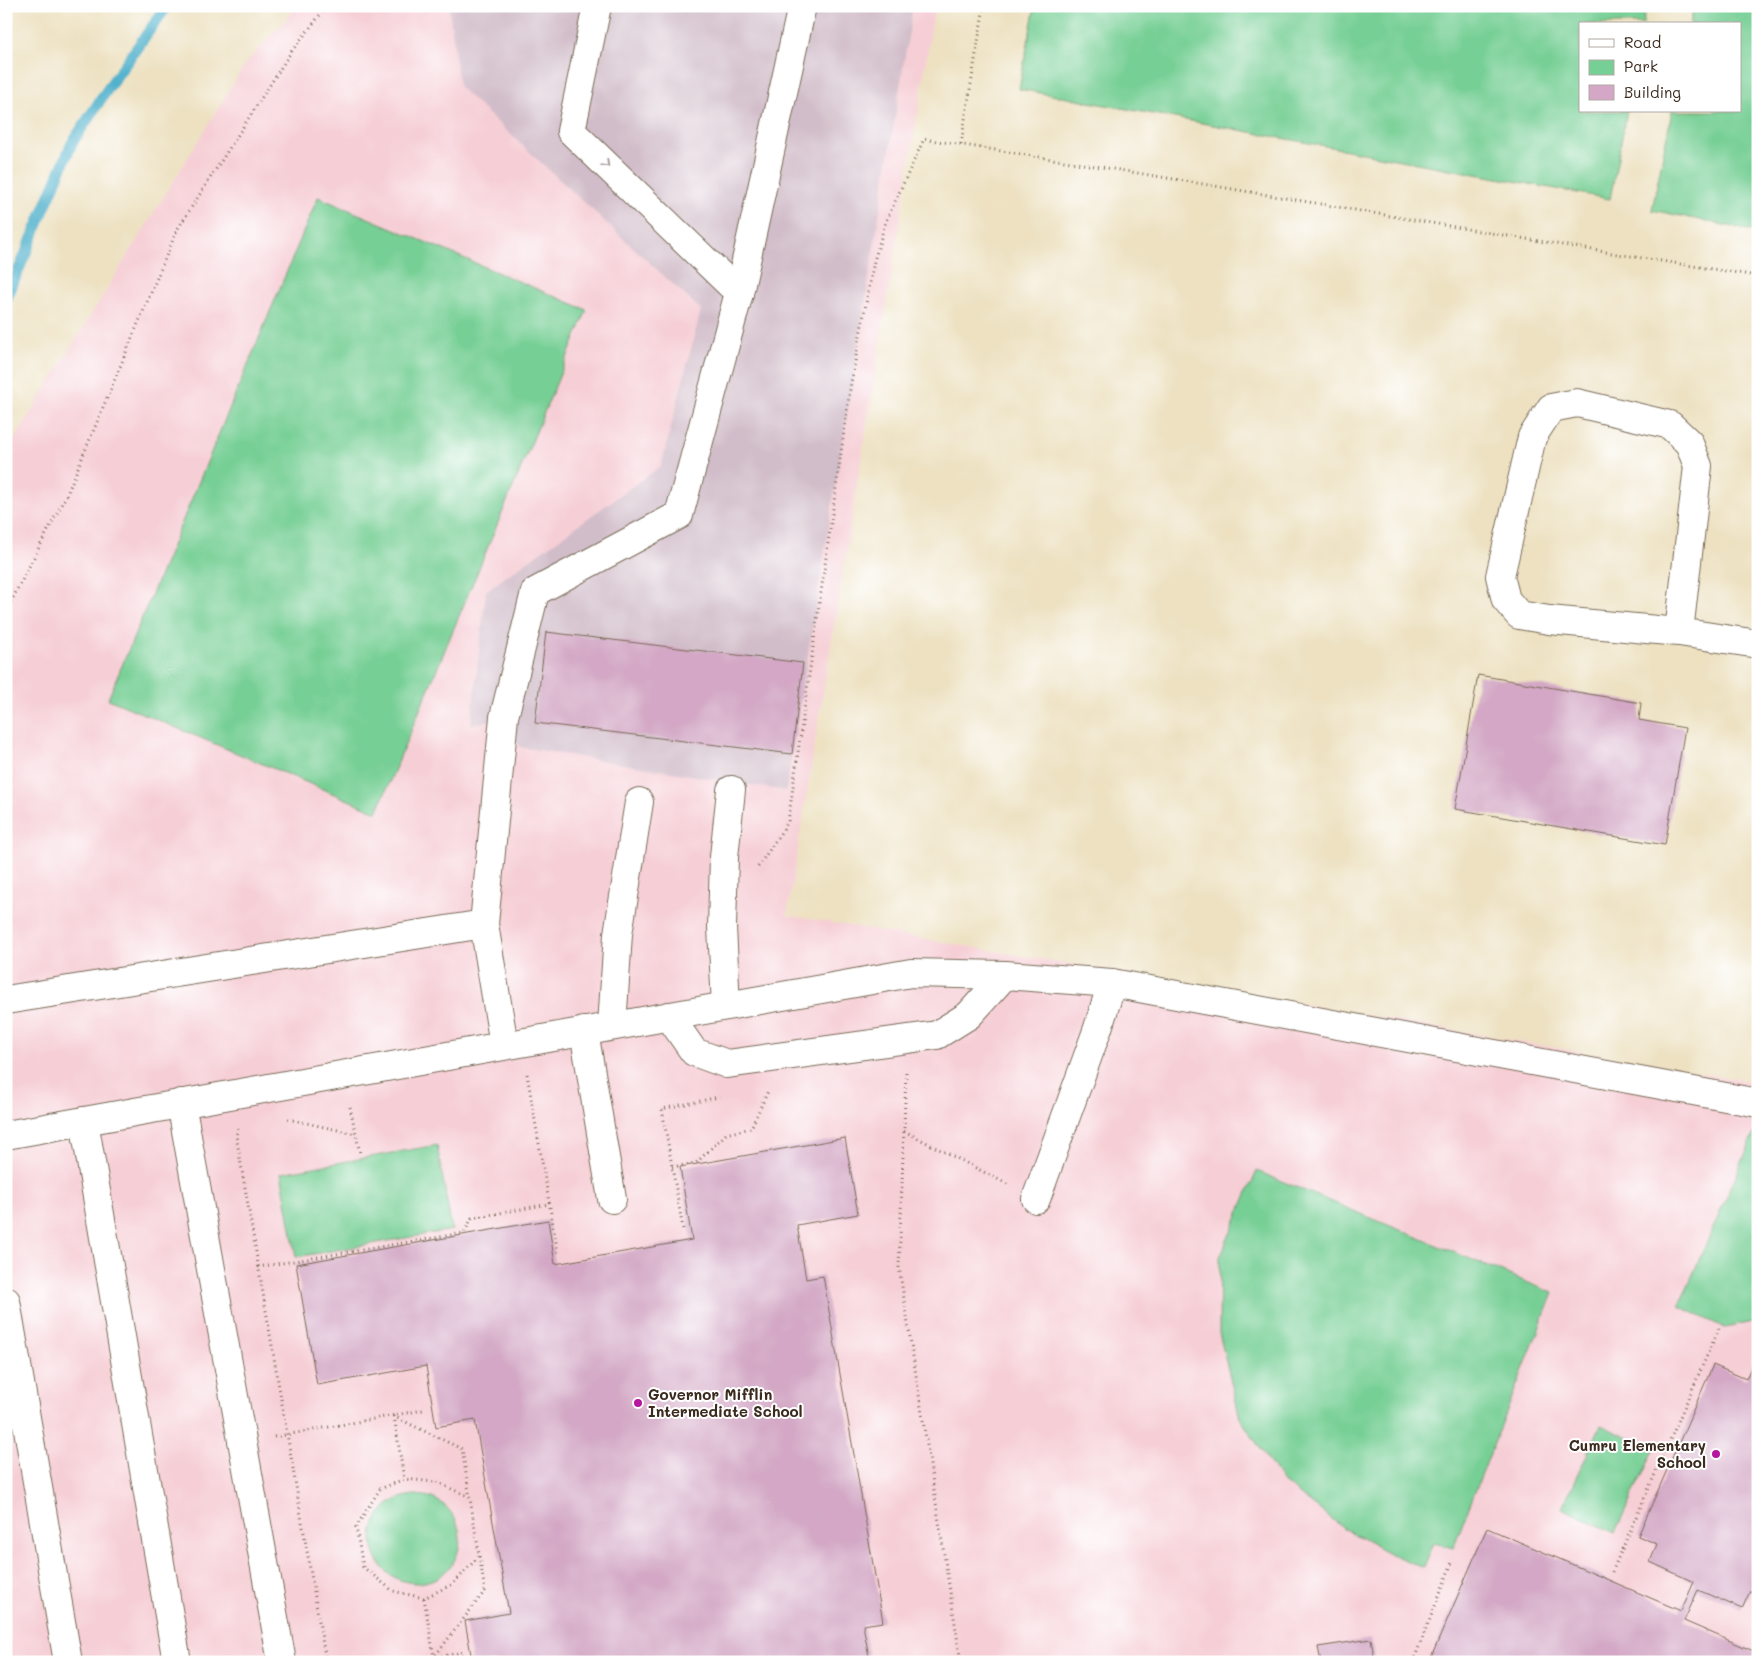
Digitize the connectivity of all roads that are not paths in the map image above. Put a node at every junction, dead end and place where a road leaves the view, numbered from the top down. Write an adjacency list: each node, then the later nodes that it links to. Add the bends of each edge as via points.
1 (597, 6): 3 (lane, one-way to 3, via 572,130)
2 (802, 6): 3 (lane)
3 (739, 293): 8 (lane, via 679,515 535,592 504,718)
4 (1678, 632): 4 (lane, via 1519,615 1506,600 1500,576 1532,437 1551,408 1577,403 1670,425 1689,443 1698,466); 5 (lane)
5 (1758, 644)
6 (731, 790): 12 (lane, via 722,927)
7 (639, 802): 14 (lane, via 618,934)
8 (484, 924): 11 (lane); 16 (lane)
9 (1005, 975): 10 (lane); 12 (lane, via 911,972); 13 (lane, via 969,1015 937,1035 727,1064 694,1052)
10 (1112, 983): 18 (lane); 22 (lane)
11 (6, 1000)
12 (726, 1006): 13 (lane)
13 (669, 1016): 14 (lane)
14 (612, 1026): 15 (lane)
15 (584, 1031): 16 (lane); 21 (lane)
16 (504, 1045): 17 (lane)
17 (181, 1103): 19 (lane); 26 (lane)
18 (1758, 1103)
19 (84, 1121): 20 (lane); 25 (lane)
20 (6, 1134)
21 (612, 1199)
22 (1036, 1199)
23 (6, 1301): 24 (lane)
24 (68, 1662)
25 (177, 1662)
26 (282, 1662)

